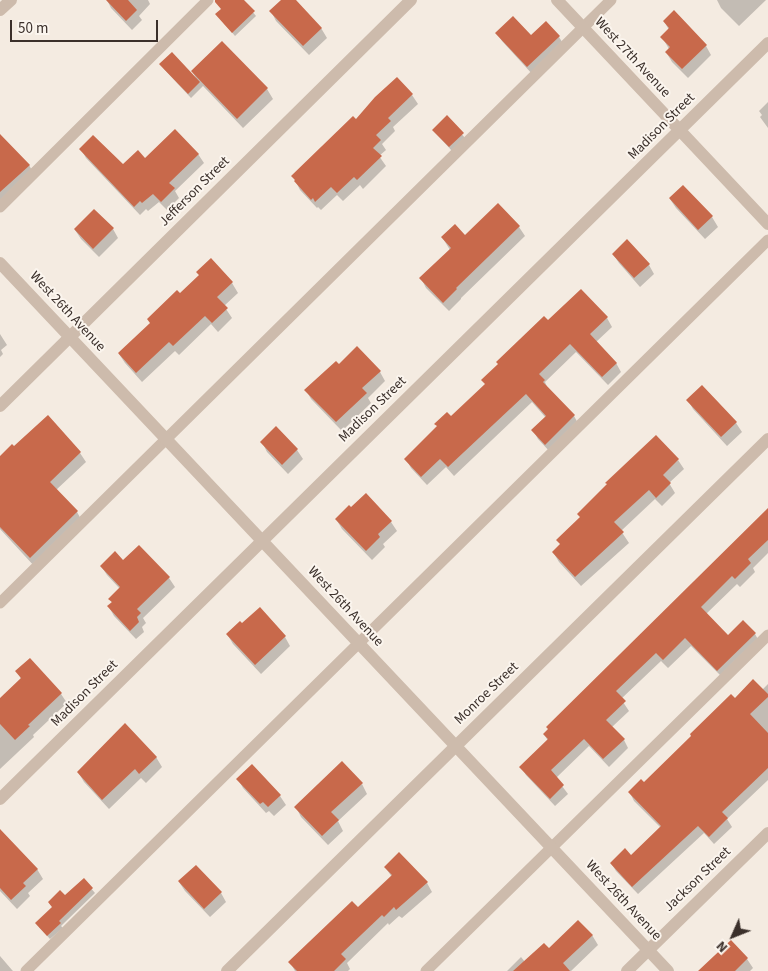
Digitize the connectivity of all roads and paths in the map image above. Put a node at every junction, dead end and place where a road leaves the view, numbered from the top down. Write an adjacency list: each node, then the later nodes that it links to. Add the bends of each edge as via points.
1 (11, 0): 6 (street)
2 (208, 0): 10 (lane)
3 (411, 0): 14 (street, Jefferson Street)
4 (557, 0): 7 (street, West 27th Avenue)
5 (611, 0): 7 (lane)
6 (0, 10)
7 (583, 28): 9 (street, West 27th Avenue); 16 (lane)
8 (768, 44): 9 (street, Madison Street)
9 (680, 130): 11 (street, West 27th Avenue); 18 (street, Madison Street)
10 (0, 207)
11 (768, 224)
12 (768, 240): 21 (lane)
13 (0, 263): 14 (street, West 26th Avenue)
14 (70, 337): 15 (street, Jefferson Street); 16 (street, West 26th Avenue)
15 (0, 406)
16 (166, 439): 18 (street, West 26th Avenue); 19 (lane)
17 (768, 440): 22 (street, Monroe Street)
18 (262, 540): 21 (street, West 26th Avenue); 23 (street, Madison Street)
19 (0, 602)
20 (768, 635): 25 (lane)
21 (359, 643): 22 (street, West 26th Avenue); 27 (lane)
22 (456, 746): 25 (street, West 26th Avenue); 28 (street, Monroe Street)
23 (0, 799)
24 (768, 832): 26 (street, Jackson Street)
25 (552, 847): 26 (street, West 26th Avenue); 29 (lane)
26 (648, 950): 30 (street, Jackson Street); 31 (street, West 26th Avenue)
27 (26, 971)
28 (227, 971)
29 (426, 971)
30 (627, 971)
31 (668, 971)

